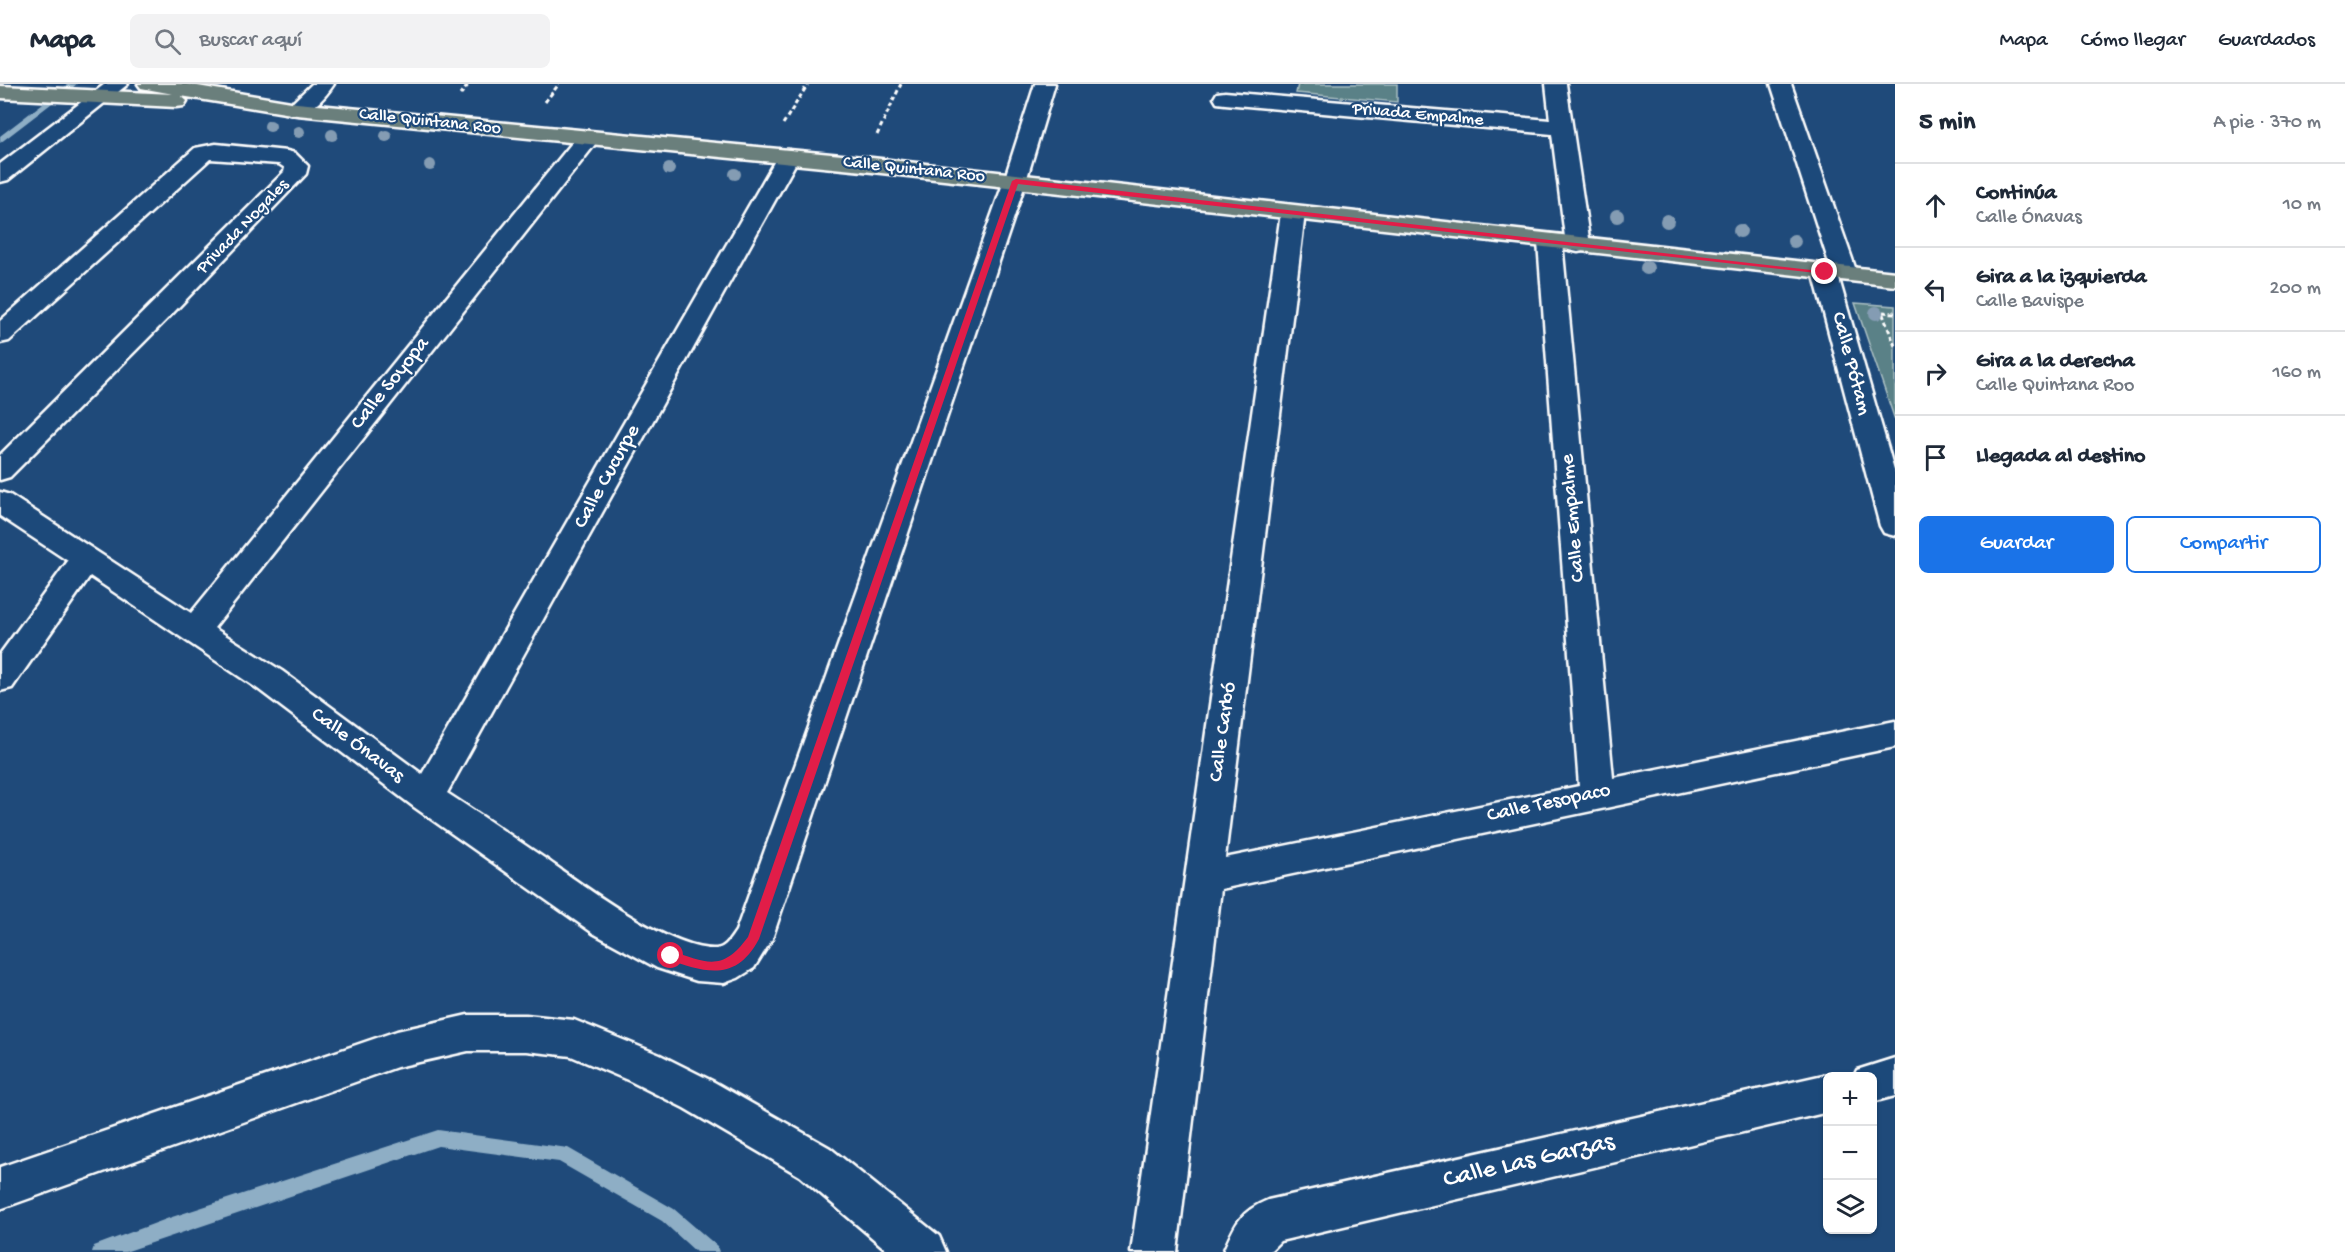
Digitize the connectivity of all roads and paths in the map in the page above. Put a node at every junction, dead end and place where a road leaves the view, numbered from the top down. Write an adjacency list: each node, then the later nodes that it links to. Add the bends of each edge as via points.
1 (148, 84): 12 (main road, Calle Quintana Roo)
2 (324, 84): 12 (street)
3 (808, 84): 15 (path)
4 (901, 84): 16 (path)
5 (1045, 84): 18 (street)
6 (1556, 84): 13 (street, Calle Empalme)
7 (1781, 84): 21 (street, Calle Pótam)
8 (5, 92): 9 (main road)
9 (100, 92): 12 (main road); 17 (street)
10 (1274, 93): 11 (street, Privada Empalme); 13 (street, Privada Empalme)
11 (1225, 98)
12 (297, 110): 14 (main road, Calle Quintana Roo)
13 (1562, 128): 20 (street, Calle Empalme)
14 (588, 138): 15 (main road, Calle Quintana Roo); 30 (street, Calle Soyopa)
15 (776, 156): 16 (main road, Calle Quintana Roo); 34 (street, Calle Cucurpe)
16 (863, 164): 18 (main road, Calle Quintana Roo)
17 (0, 175)
18 (1016, 181): 19 (main road, Calle Quintana Roo); 34 (street, Calle Ónavas, via 753,939 740,956 724,966 697,964 671,956 607,922)
19 (1293, 213): 20 (main road, Calle Quintana Roo); 35 (street, Calle Carbó)
20 (1564, 244): 21 (main road, Calle Quintana Roo); 33 (street, Calle Empalme)
21 (1835, 273): 22 (main road, Calle Quintana Roo); 28 (street, Calle Pótam)
22 (1895, 279)
23 (1895, 314): 25 (path, via 1882,312)
24 (0, 335): 26 (street, Privada Nogales, via 203,153 216,150 287,158 297,166 295,174 238,233)
25 (1895, 346)
26 (0, 471)
27 (0, 502): 29 (street, Calle Ónavas)
28 (1895, 526)
29 (86, 558): 30 (street, Calle Ónavas); 31 (street)
30 (195, 630): 34 (street, Calle Ónavas, via 270,680)
31 (0, 679)
32 (1895, 734): 33 (street, Calle Tesopaco)
33 (1597, 794): 35 (street, Calle Tesopaco)
34 (427, 797)
35 (1204, 877): 41 (street, Calle Carbó)
36 (1895, 1077): 37 (street)
37 (1877, 1082)
38 (1823, 1094): 42 (street, Calle Las Garzas, via 1268,1222 1256,1233)
39 (0, 1188): 40 (street, via 397,1049 468,1033 526,1033 574,1038 699,1095 815,1162)
40 (923, 1252)
41 (1154, 1252)
42 (1246, 1252)

